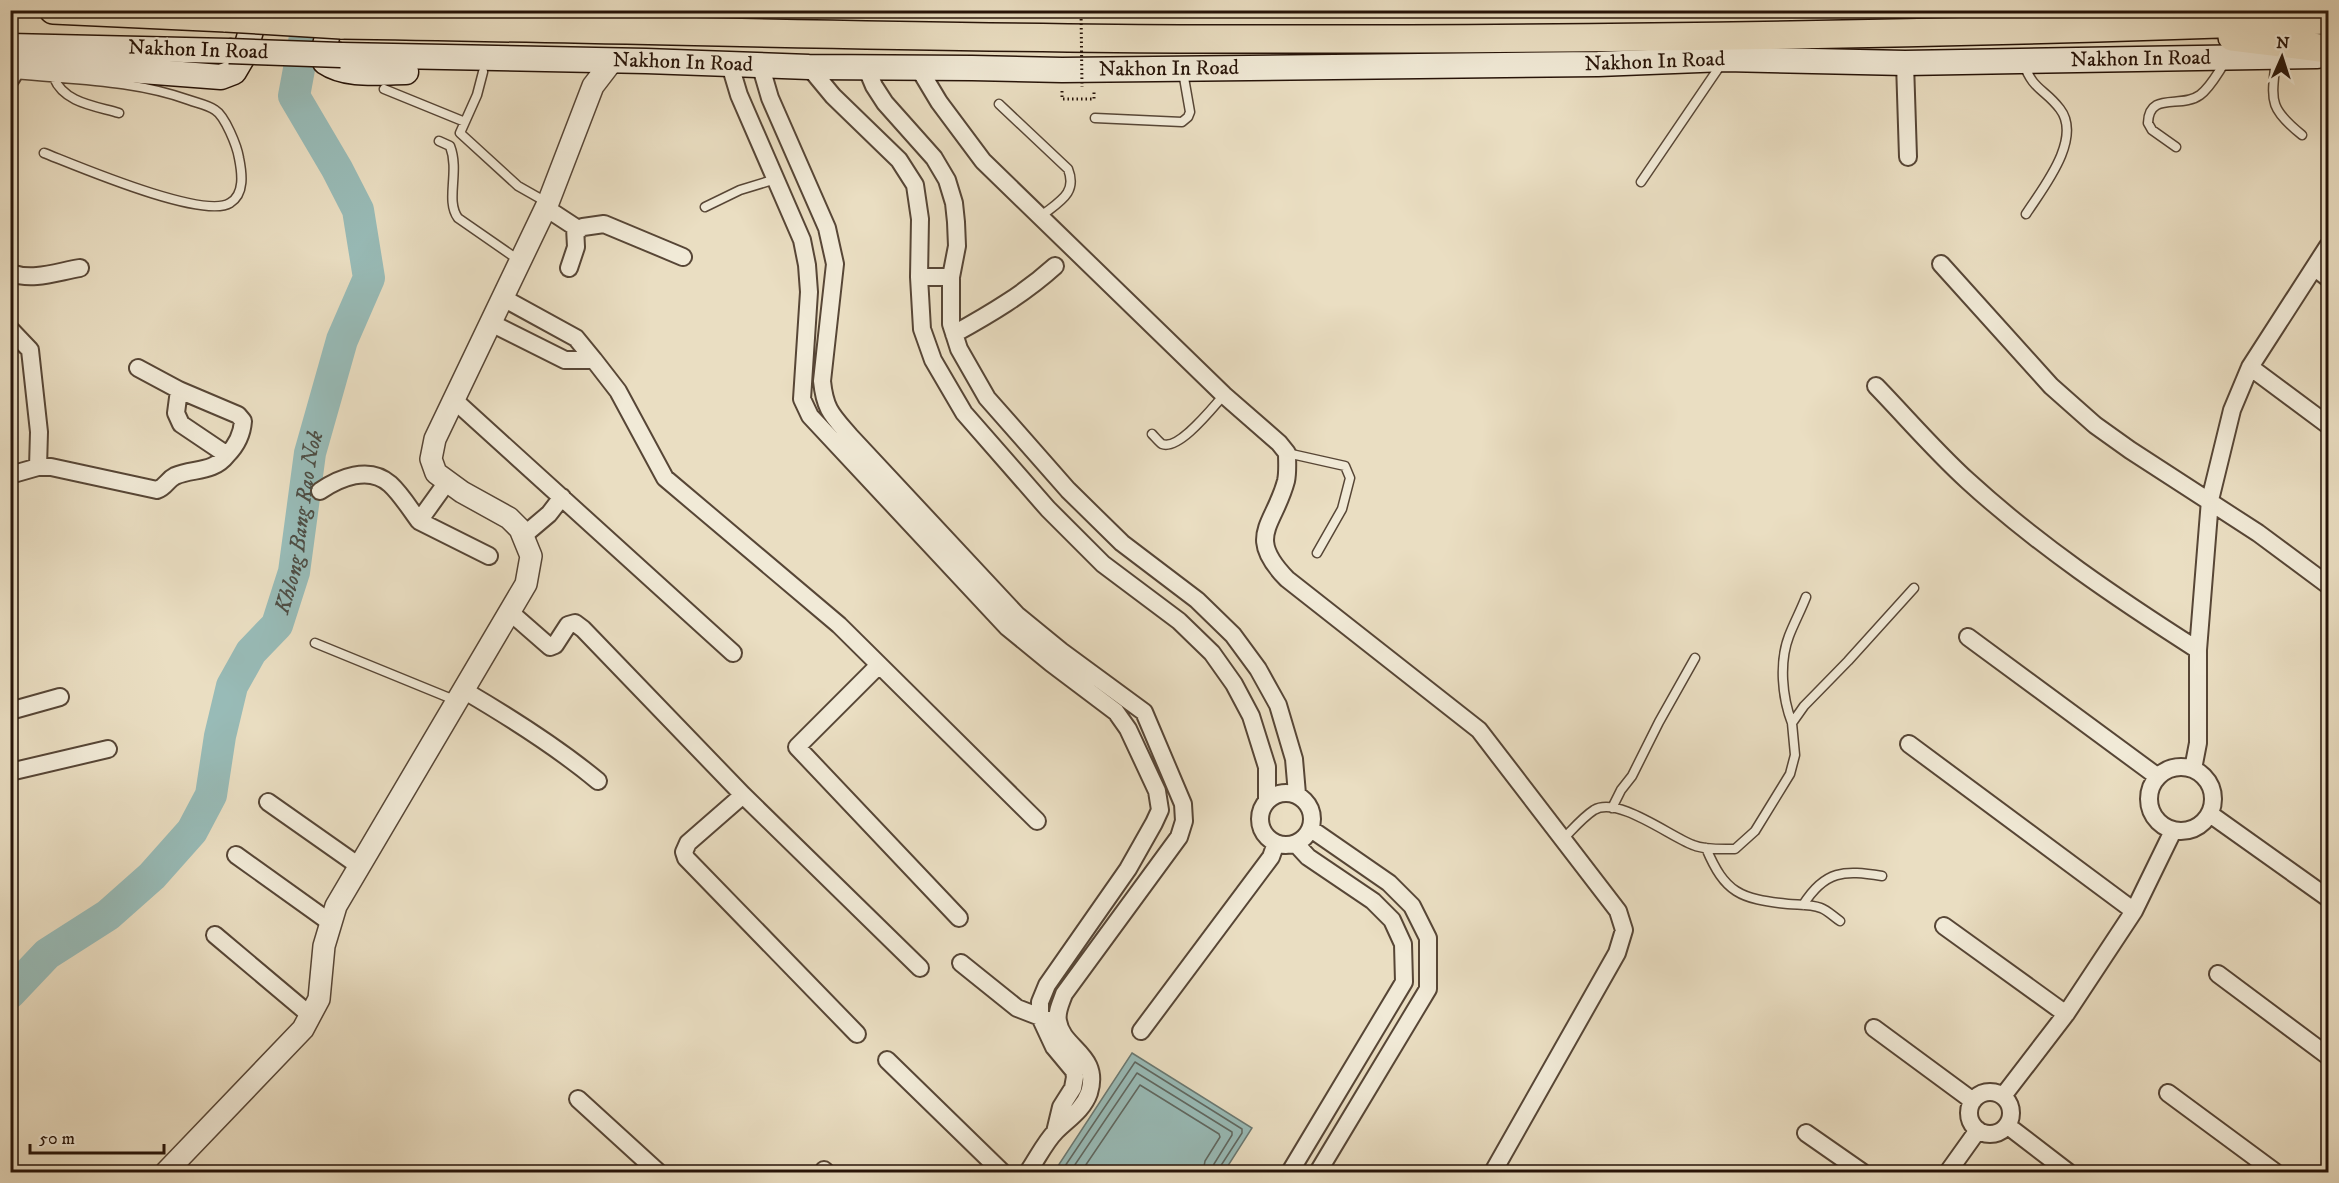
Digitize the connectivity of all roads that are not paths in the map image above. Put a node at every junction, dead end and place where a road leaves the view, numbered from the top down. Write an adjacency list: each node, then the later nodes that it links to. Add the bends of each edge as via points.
1 (53, 10): 3 (main road, Nakhon In Road, bridge, via 226,18)
2 (257, 10): 15 (main road, via 244,56 234,72 221,77)
3 (338, 18): 5 (main road, Nakhon In Road, via 1197,39 1594,38); 22 (main road, via 323,53 335,69)
4 (2328, 20): 5 (main road, Nakhon In Road)
5 (2157, 27): 6 (main road)
6 (2328, 49)
7 (2328, 56): 8 (main road, Nakhon In Road)
8 (2276, 57): 9 (main road, Nakhon In Road); 31 (lane, via 2273,91 2277,112)
9 (2228, 58): 13 (main road, Nakhon In Road); 35 (lane, via 2199,96 2156,104 2150,109 2148,123 2152,130)
10 (1725, 59): 14 (main road, Nakhon In Road); 21 (main road, Nakhon In Road); 39 (lane)
11 (584, 60): 12 (main road, Nakhon In Road); 15 (main road, Nakhon In Road, bridge, via 229,51); 22 (main road, via 550,71)
12 (613, 60): 17 (main road, Nakhon In Road); 40 (street, via 593,86)
13 (2023, 62): 14 (main road, Nakhon In Road); 43 (lane, via 2033,85 2061,110 2066,139 2062,156)
14 (1905, 63): 37 (street)
15 (13, 64): 23 (lane)
16 (760, 64): 17 (main road, Nakhon In Road); 18 (main road, Nakhon In Road); 42 (street, via 770,98)
17 (730, 65): 38 (street)
18 (809, 67): 19 (main road, Nakhon In Road); 33 (street, via 832,96)
19 (866, 67): 20 (main road, Nakhon In Road); 29 (street, via 879,94)
20 (918, 67): 21 (main road, Nakhon In Road); 44 (street, via 983,161)
21 (1182, 69): 27 (lane, via 1190,112 1182,122)
22 (483, 72): 28 (lane)
23 (54, 78): 26 (lane, via 59,89 69,96); 36 (lane, via 136,85 217,110 239,157 242,187 237,198 227,205 169,199)
24 (384, 89): 28 (lane)
25 (999, 104): 44 (lane, via 1068,169 1072,178 1069,193)
26 (119, 113)
27 (1095, 118)
28 (465, 122): 30 (lane)
29 (907, 129): 33 (street); 57 (street, via 934,158 954,203 957,246)
30 (460, 133): 34 (lane); 40 (lane, via 518,186)
31 (2302, 135)
32 (439, 141): 34 (lane)
33 (882, 144): 56 (street, via 899,160 915,185 920,219)
34 (450, 146): 49 (lane, via 455,159 453,211)
35 (2176, 147)
36 (44, 153)
37 (1908, 157)
38 (776, 179): 41 (lane, via 740,189); 45 (street)
39 (1641, 182)
40 (547, 206): 46 (street, via 575,227); 49 (street)
41 (705, 207)
42 (818, 207): 45 (street); 73 (street, via 835,264 822,381 824,401)
43 (2026, 214)
44 (1040, 217): 67 (street)
45 (792, 218): 73 (street, via 802,240 809,292 802,399 810,416)
46 (576, 232): 48 (street, via 604,224); 53 (street, via 576,248)
47 (2328, 246): 55 (street)
48 (682, 257)
49 (520, 261): 58 (street)
50 (1941, 264): 81 (street, via 2051,386 2095,425)
51 (1055, 266): 61 (street, via 1012,301)
52 (80, 268): 54 (street, via 34,278)
53 (569, 268)
54 (10, 273)
55 (2322, 273): 63 (street)
56 (918, 277): 57 (street); 72 (street, via 922,328 933,360)
57 (951, 278): 61 (street)
58 (503, 298): 59 (street); 62 (street, via 576,338)
59 (490, 322): 62 (street, via 566,360); 68 (street)
60 (10, 329): 76 (street, via 30,350 39,432)
61 (954, 334): 69 (street, via 987,398)
62 (594, 360): 98 (street, via 618,391 665,478 839,626)
63 (2250, 367): 70 (street); 81 (street, via 2232,410)
64 (138, 368): 66 (street)
65 (1876, 386): 93 (street, via 1966,479 2003,511 2092,579)
66 (179, 390): 75 (street, via 176,413 181,424); 75 (street, via 238,415 243,421 242,433)
67 (1224, 395): 71 (lane, via 1181,440 1166,445); 74 (street)
68 (453, 399): 78 (street, via 435,439 431,459 436,473); 80 (street)
69 (1004, 419): 72 (street); 90 (street, via 1122,543 1197,600)
70 (2328, 425)
71 (1152, 434)
72 (983, 437): 95 (street, via 1103,564 1179,621)
73 (844, 442): 96 (street)
74 (1287, 453): 84 (lane, via 1345,466 1350,478 1342,509); 118 (street, via 1286,482 1265,531 1265,548 1273,565 1479,730)
75 (227, 455): 76 (street, via 208,469 174,476 157,490)
76 (38, 466): 77 (street)
77 (10, 475)
78 (447, 482): 82 (street); 83 (street, via 509,518)
79 (320, 490): 82 (street, via 355,474 375,477 389,482)
80 (562, 497): 83 (street); 94 (street)
81 (2210, 501): 86 (street); 93 (street)
82 (419, 521): 85 (street)
83 (523, 537): 89 (street, via 531,556 526,584)
84 (1317, 553)
85 (489, 556)
86 (2328, 585)
87 (1914, 588): 102 (lane)
88 (1806, 597): 102 (lane, via 1789,636 1785,662 1786,706)
89 (510, 612): 99 (street); 110 (street, via 550,646 555,645 568,625 575,623 583,629)
90 (1233, 634): 95 (street); 109 (street, via 1278,705 1294,759)
91 (1968, 637): 107 (street)
92 (315, 643): 99 (lane)
93 (2198, 650): 105 (street, via 2198,743)
94 (733, 653)
95 (1212, 653): 111 (street, via 1251,716 1267,767)
96 (1056, 657): 124 (street, via 1116,712 1157,791 1160,810); 126 (street, via 1144,712 1183,804 1184,821 1179,837)
97 (1695, 658): 113 (lane)
98 (879, 665): 115 (street); 130 (street, via 797,747)
99 (462, 696): 108 (street, via 508,717); 123 (street)
100 (60, 697): 101 (street)
101 (10, 711)
102 (1792, 723): 121 (lane, via 1795,754 1790,774 1755,831 1735,849)
103 (1909, 744): 129 (street)
104 (108, 749): 106 (street)
105 (2193, 769): 107 (street, via 2174,768); 114 (street, via 2209,783 2213,793)
106 (10, 772)
107 (2158, 777): 117 (street, via 2150,788 2148,801 2161,825)
108 (598, 781)
109 (1297, 794): 111 (street, via 1276,794); 116 (street, via 1311,809)
110 (742, 795): 136 (street); 144 (street, via 687,843 686,858)
111 (1267, 800): 119 (street, via 1259,819 1261,829)
112 (268, 802): 123 (street)
113 (1612, 808): 118 (lane, via 1593,810); 121 (lane, via 1630,812 1694,846)
114 (2210, 814): 117 (street, via 2201,825 2188,831); 127 (street)
115 (1037, 821)
116 (1311, 829): 120 (street); 156 (street, via 1389,883 1412,906 1428,938 1428,989)
117 (2173, 831): 129 (street)
118 (1563, 839): 163 (street, via 1618,911 1624,930 1617,953)
119 (1276, 843): 120 (street); 143 (street, via 1271,857)
120 (1296, 844): 155 (street, via 1308,857 1373,901 1392,920 1403,944 1404,982)
121 (1706, 848): 128 (lane, via 1726,885 1738,893)
122 (236, 855): 132 (street)
123 (359, 866): 132 (street, via 336,906)
124 (1128, 869): 126 (street); 140 (street, via 1047,985 1040,1002)
125 (1882, 876): 128 (lane, via 1854,871 1828,876)
126 (1145, 884): 141 (street, via 1064,994)
127 (2328, 898)
128 (1803, 905): 131 (lane, via 1821,908)
129 (2134, 911): 138 (street)
130 (960, 918)
131 (1840, 921)
132 (331, 923): 139 (street, via 324,945 319,999)
133 (1944, 926): 138 (street)
134 (215, 935): 139 (street)
135 (962, 963): 140 (street, via 1017,1008)
136 (920, 968)
137 (2218, 974): 145 (street)
138 (2066, 1014): 148 (street)
139 (310, 1016): 157 (street, via 303,1029)
140 (1040, 1017): 141 (street); 153 (street, via 1054,1047 1075,1077)
141 (1058, 1022): 153 (street, via 1088,1064 1092,1077 1088,1094 1074,1116)
142 (1874, 1028): 150 (street)
143 (1141, 1031)
144 (857, 1034)
145 (2328, 1056)
146 (887, 1060): 159 (street)
147 (2168, 1093): 167 (street)
148 (2004, 1096): 150 (street, via 1988,1092); 151 (street, via 2012,1111)
149 (578, 1099): 158 (street)
150 (1973, 1101): 152 (street, via 1969,1116)
151 (2008, 1126): 152 (street, via 1993,1135); 166 (street)
152 (1978, 1130): 165 (street)
153 (1055, 1132): 160 (street)
154 (1806, 1133): 164 (street)
155 (1307, 1145): 156 (street); 161 (street)
156 (1328, 1158): 162 (street)
157 (166, 1173)
158 (658, 1173)
159 (1002, 1173)
160 (1028, 1173)
161 (1290, 1173)
162 (1318, 1173)
163 (1493, 1173)
164 (1862, 1173)
165 (1948, 1173)
166 (2068, 1173)
167 (2276, 1173)

